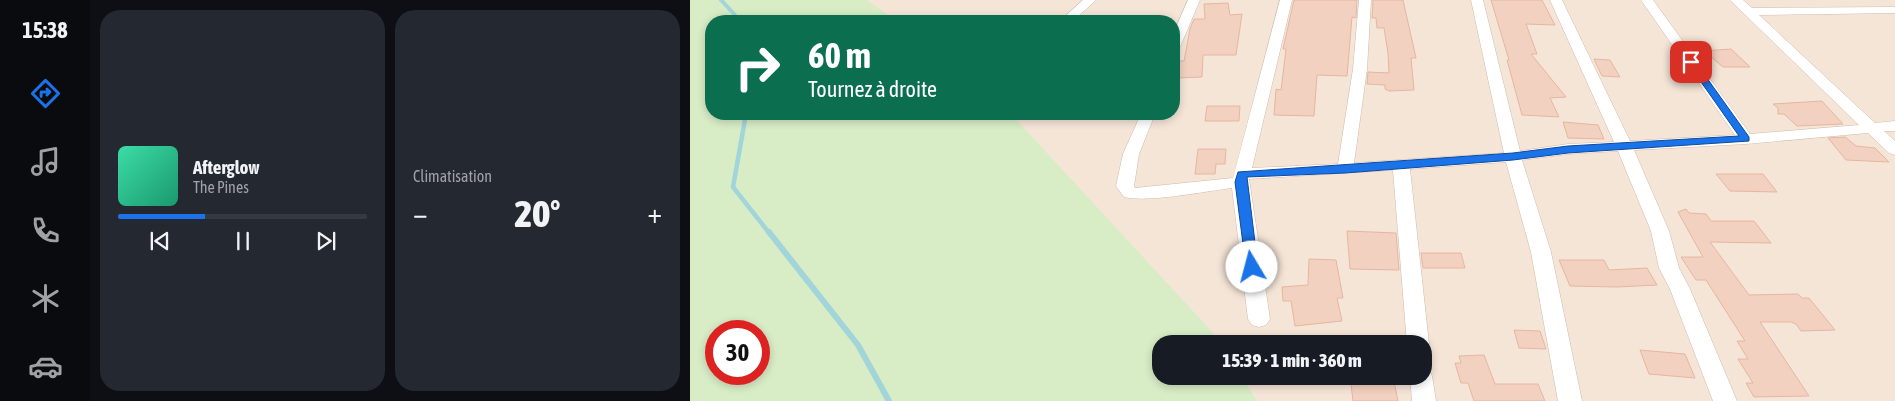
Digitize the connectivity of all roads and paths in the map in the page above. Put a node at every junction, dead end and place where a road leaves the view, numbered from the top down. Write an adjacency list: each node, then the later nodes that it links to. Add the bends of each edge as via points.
1 (1090, 0): 11 (street)
2 (1194, 0): 12 (street)
3 (1286, 0): 22 (street)
4 (1366, 0): 21 (street, via 1360,69)
5 (1477, 0): 19 (street)
6 (1556, 0): 17 (street)
7 (1647, 0): 16 (street)
8 (1736, 0): 10 (street)
9 (1895, 10): 10 (street)
10 (1750, 12): 15 (street)
11 (1070, 15)
12 (1180, 30)
13 (1146, 120): 22 (street, via 1128,164 1125,186 1130,192 1145,193)
14 (1895, 126): 15 (street)
15 (1873, 128): 16 (street); 18 (street)
16 (1746, 139): 17 (street)
17 (1624, 146): 19 (street); 28 (street)
18 (1895, 150)
19 (1513, 157): 20 (street); 27 (street, via 1542,252)
20 (1401, 165): 21 (street); 24 (street)
21 (1345, 170): 22 (street)
22 (1241, 178): 23 (street)
23 (1259, 319)
24 (1417, 335)
25 (1422, 385): 26 (street)
26 (1424, 401)
27 (1570, 401)
28 (1725, 401)

